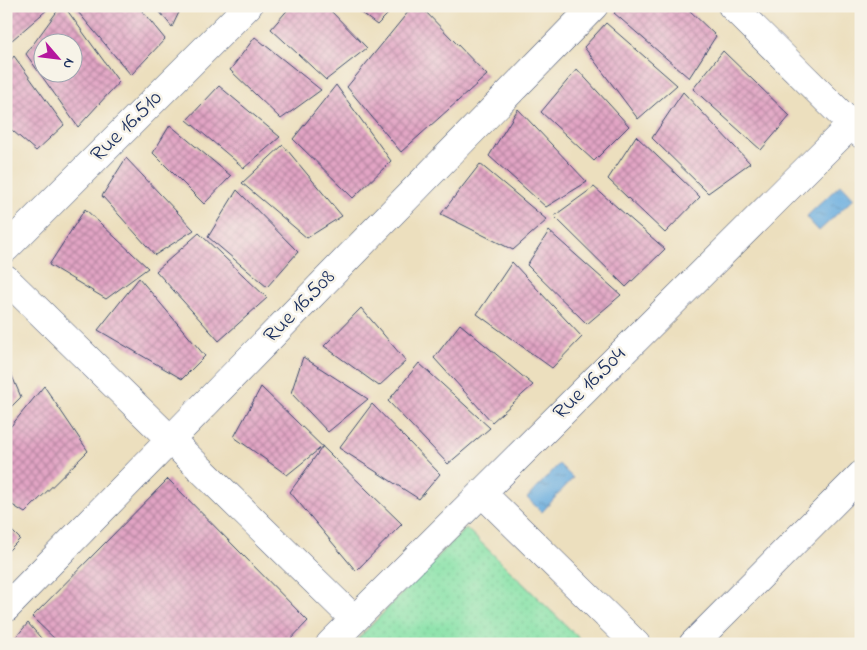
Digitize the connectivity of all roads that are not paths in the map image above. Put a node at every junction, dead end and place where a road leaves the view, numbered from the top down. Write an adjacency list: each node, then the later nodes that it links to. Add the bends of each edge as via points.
1 (248, 6): 5 (street, Rue 16.510)
2 (594, 6): 7 (street, Rue 16.508)
3 (732, 6): 4 (street)
4 (856, 129): 9 (street, Rue 16.504)
5 (6, 248)
6 (6, 279): 7 (street)
7 (172, 439): 10 (street, Rue 16.508); 11 (street)
8 (861, 475): 14 (street)
9 (482, 493): 11 (street, Rue 16.504); 13 (street)
10 (6, 608)
11 (353, 618): 12 (street, Rue 16.504)
12 (330, 644)
13 (636, 644)
14 (693, 644)

